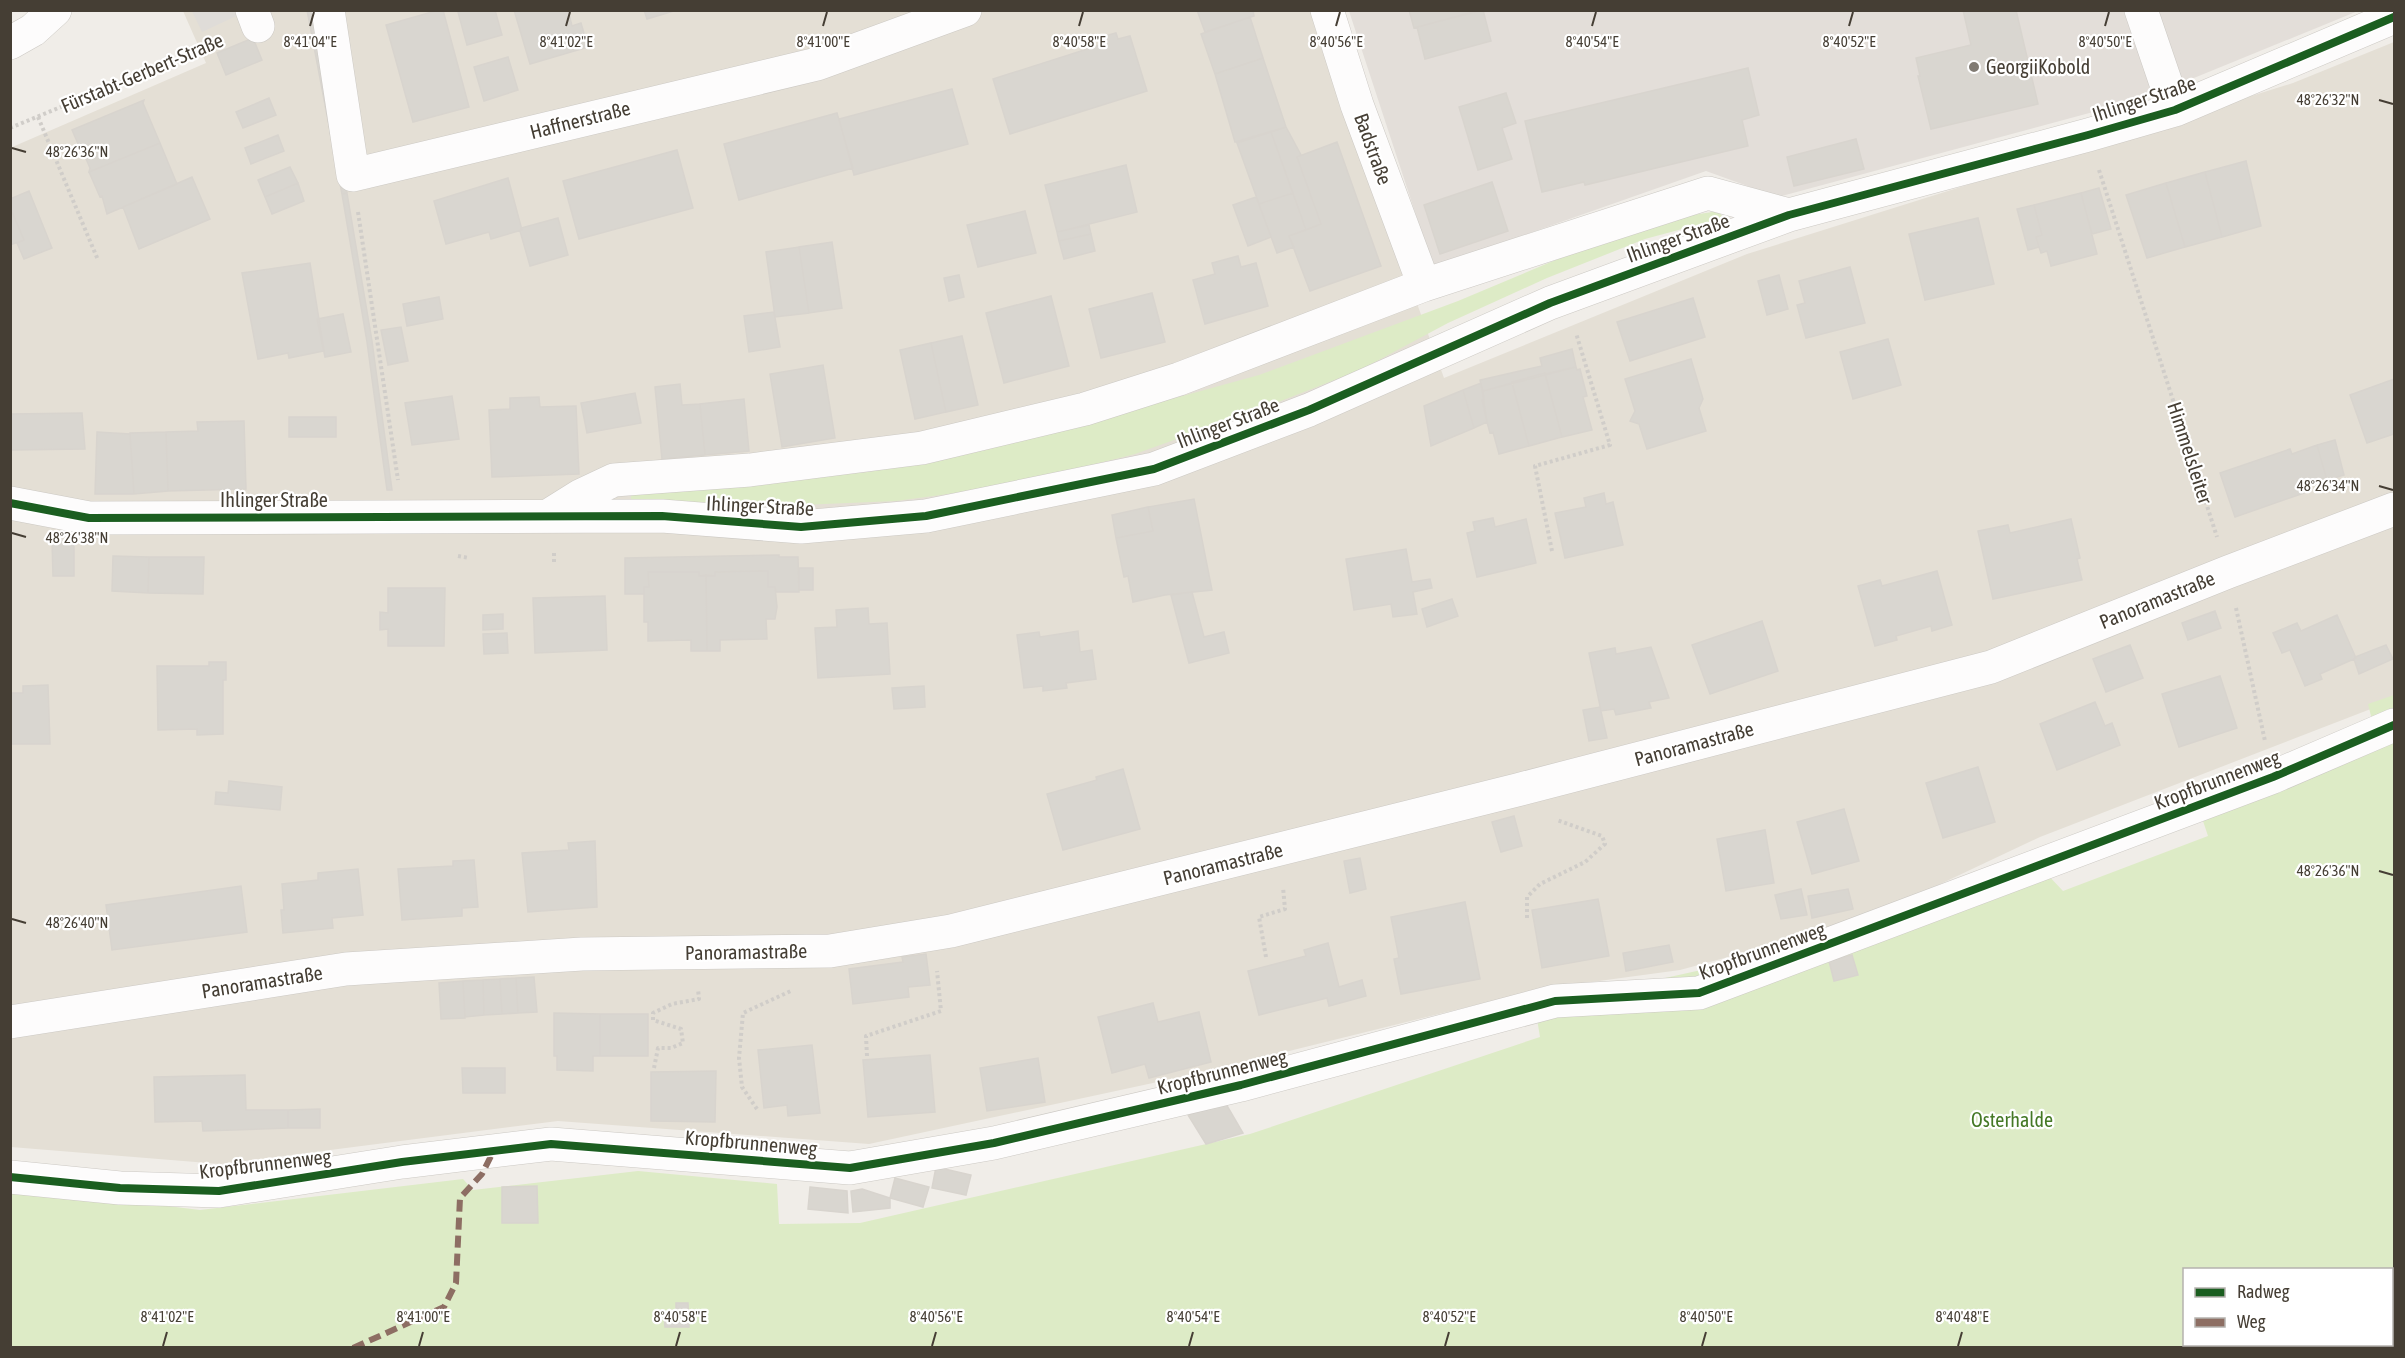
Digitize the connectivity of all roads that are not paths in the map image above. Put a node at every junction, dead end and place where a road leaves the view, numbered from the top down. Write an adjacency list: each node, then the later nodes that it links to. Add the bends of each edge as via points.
1 (56, 10): 7 (street)
2 (328, 10): 3 (street, Haffnerstraße, via 353,175 817,64)
3 (965, 10)
4 (1327, 10): 10 (street, Badstraße, via 1357,105)
5 (2141, 10): 8 (street)
6 (2394, 17): 8 (street, Ihlinger Straße)
7 (10, 43)
8 (2175, 110): 9 (street, Ihlinger Straße)
9 (1789, 215): 10 (street, Ihlinger Straße, via 1708,193); 13 (street, Ihlinger Straße, via 1566,298 1309,410 1154,469 926,516 801,527 662,516)
10 (1424, 285): 13 (street, Ihlinger Straße, via 1179,379 1085,409 922,448 750,470 614,480)
11 (10, 503): 13 (street, Ihlinger Straße, via 89,518)
12 (2394, 509): 15 (street, Panoramastraße, via 1991,667 951,931 830,951 582,954 346,969)
13 (546, 517)
14 (2394, 725): 16 (street, Kropfbrunnenweg, via 2273,777 1699,993 1555,1001 1241,1085 994,1143 850,1168 551,1144 402,1162 219,1191 120,1188)
15 (10, 1022)
16 (10, 1177)

